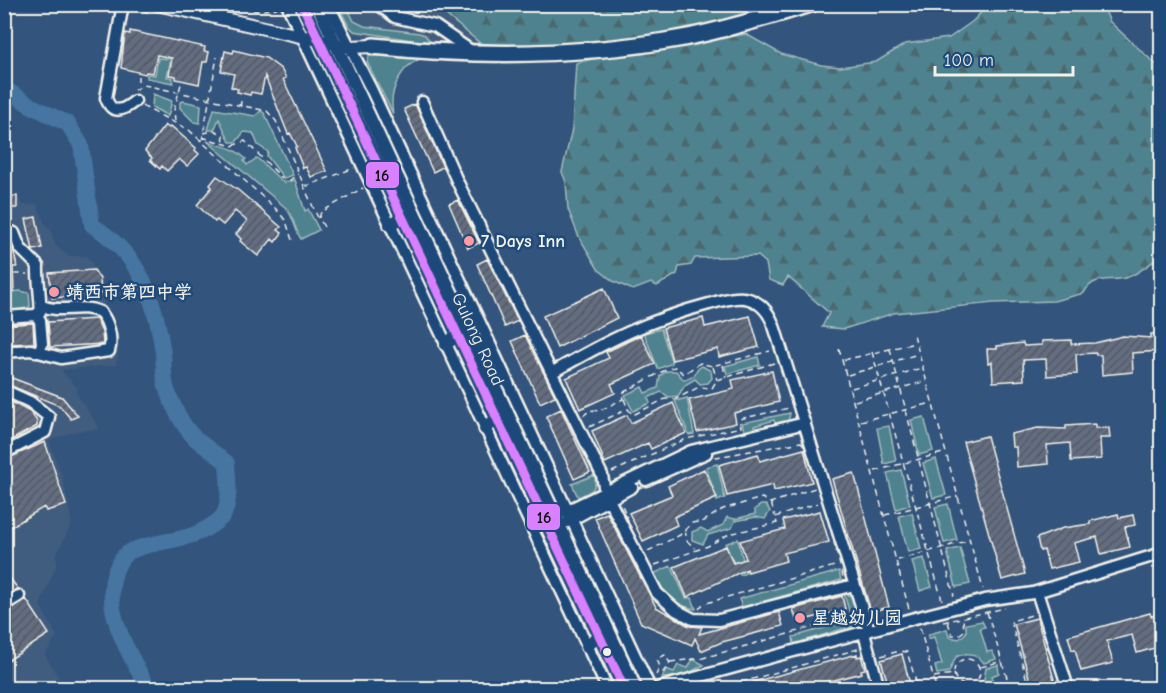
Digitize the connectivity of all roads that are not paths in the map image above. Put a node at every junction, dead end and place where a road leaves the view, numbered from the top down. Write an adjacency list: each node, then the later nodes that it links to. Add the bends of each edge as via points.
1 (194, 4): 10 (main road)
2 (302, 4): 10 (main road, Gulong Road)
3 (317, 4): 12 (main road, Gulong Road)
4 (328, 4): 12 (street)
5 (378, 4): 14 (street, via 395,17 435,26)
6 (811, 4): 14 (highway, via 686,38 652,43 575,53)
7 (122, 5): 15 (street, via 105,98 117,111)
8 (284, 5): 10 (street)
9 (157, 9): 10 (main road)
10 (304, 30): 11 (main road, Gulong Road); 12 (main road); 19 (street)
11 (319, 40): 12 (main road); 18 (main road, Gulong Road)
12 (340, 41): 13 (main road, via 366,48); 17 (street); 18 (main road, Gulong Road)
13 (373, 46): 14 (highway)
14 (474, 53)
15 (135, 101)
16 (422, 102): 30 (street)
17 (422, 199): 18 (main road); 25 (street)
18 (406, 213): 19 (main road); 24 (main road, Gulong Road); 29 (main road, Gulong Road)
19 (390, 225): 26 (street)
20 (4, 229): 21 (street, via 14,233 20,248 35,260)
21 (42, 306): 22 (street); 28 (street, via 100,312 111,346 104,354 61,358)
22 (34, 315): 23 (street); 28 (street, via 40,320)
23 (4, 317)
24 (456, 334): 26 (main road); 32 (main road, Gulong Road)
25 (488, 341): 29 (main road); 37 (street)
26 (446, 345): 34 (street)
27 (4, 352): 28 (street)
28 (39, 352)
29 (478, 356): 38 (main road, Gulong Road)
30 (553, 372): 33 (street, via 639,326 742,297 760,305 771,318); 36 (street, via 578,419)
31 (4, 390): 35 (street, via 30,402 49,417 45,432)
32 (496, 419): 34 (main road); 45 (main road, Gulong Road)
33 (806, 427): 36 (street, via 707,453); 41 (street, via 844,563)
34 (485, 429): 47 (street)
35 (4, 453)
36 (608, 496): 37 (street); 41 (street, via 641,554 657,593 693,619 710,622)
37 (570, 515): 38 (street); 52 (street)
38 (556, 521): 51 (main road, Gulong Road)
39 (1161, 553): 46 (street, via 1033,593 985,600)
40 (1161, 560): 43 (street)
41 (854, 585): 46 (street)
42 (19, 596): 44 (street)
43 (1038, 596): 46 (street); 55 (street)
44 (4, 605)
45 (598, 635): 47 (main road); 50 (main road, Gulong Road)
46 (866, 640): 48 (street); 53 (street); 54 (street)
47 (587, 647): 49 (street)
48 (658, 682)
49 (607, 688)
50 (624, 688)
51 (635, 688)
52 (650, 688)
53 (684, 688)
54 (877, 688)
55 (1068, 688)

